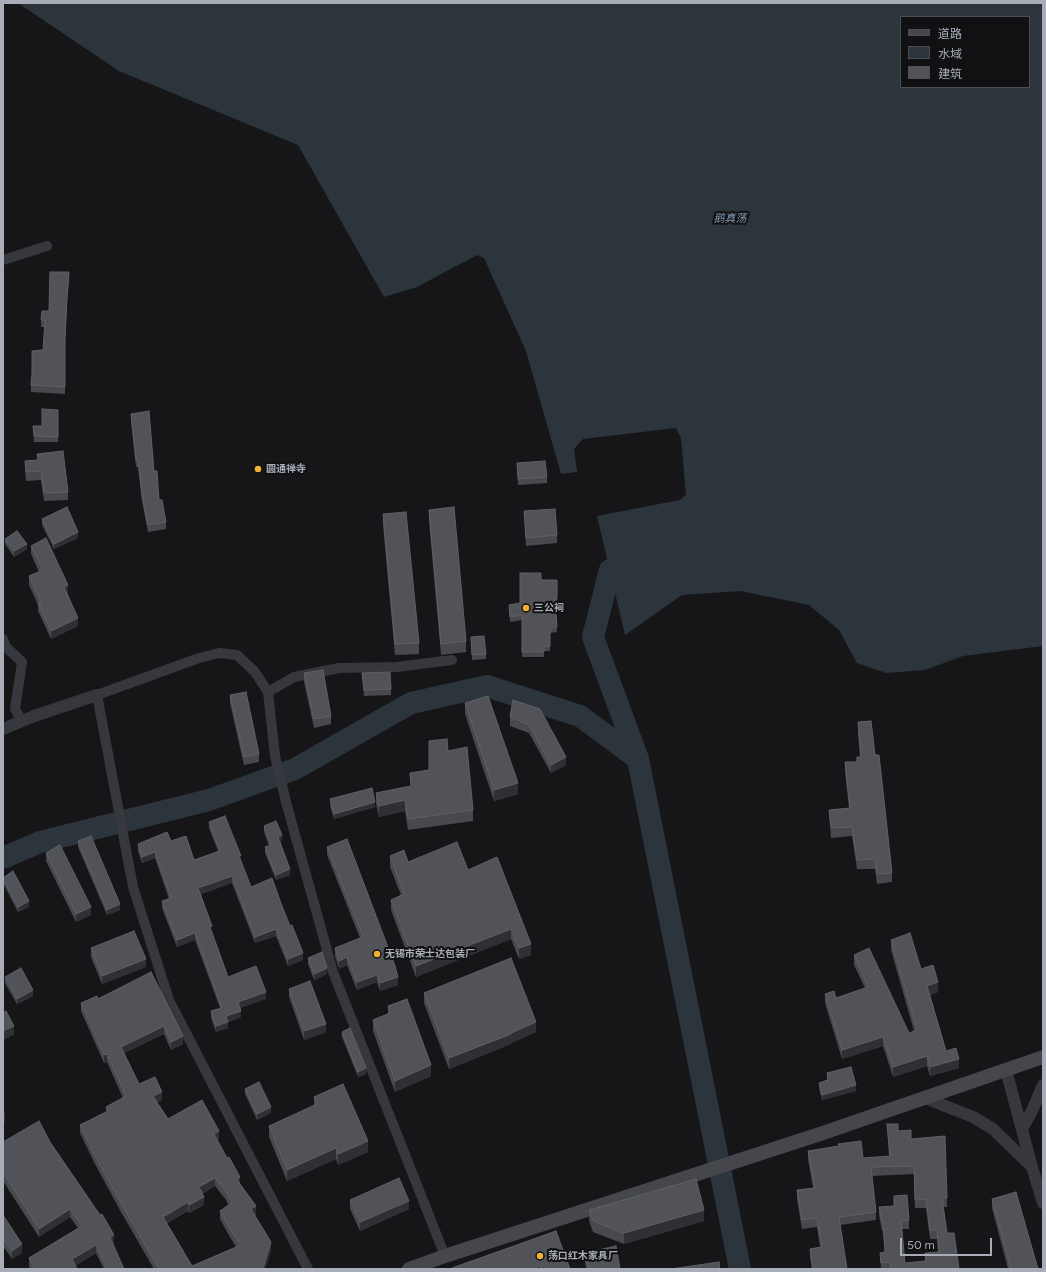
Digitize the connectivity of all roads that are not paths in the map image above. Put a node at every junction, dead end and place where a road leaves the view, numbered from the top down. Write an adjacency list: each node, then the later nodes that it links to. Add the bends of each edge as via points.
1 (47, 246): 2 (street)
2 (3, 260)
3 (3, 638): 7 (street, via 6,647 22,662 15,709)
4 (452, 660): 5 (street, via 397,667 339,668 294,677)
5 (268, 692): 6 (street, via 255,672 237,655 219,653); 16 (street, via 275,756 333,972)
6 (97, 695): 7 (street); 17 (street, via 133,887 169,1000)
7 (22, 721): 8 (street)
8 (3, 729)
9 (1043, 1057): 10 (main road)
10 (1006, 1070): 12 (main road); 13 (street)
11 (1043, 1085): 13 (street)
12 (925, 1098): 14 (street, via 974,1117 993,1129); 16 (main road)
13 (1022, 1129): 14 (street)
14 (1032, 1167): 15 (street)
15 (1043, 1203)
16 (445, 1256): 18 (main road)
17 (308, 1269)
18 (409, 1269)

